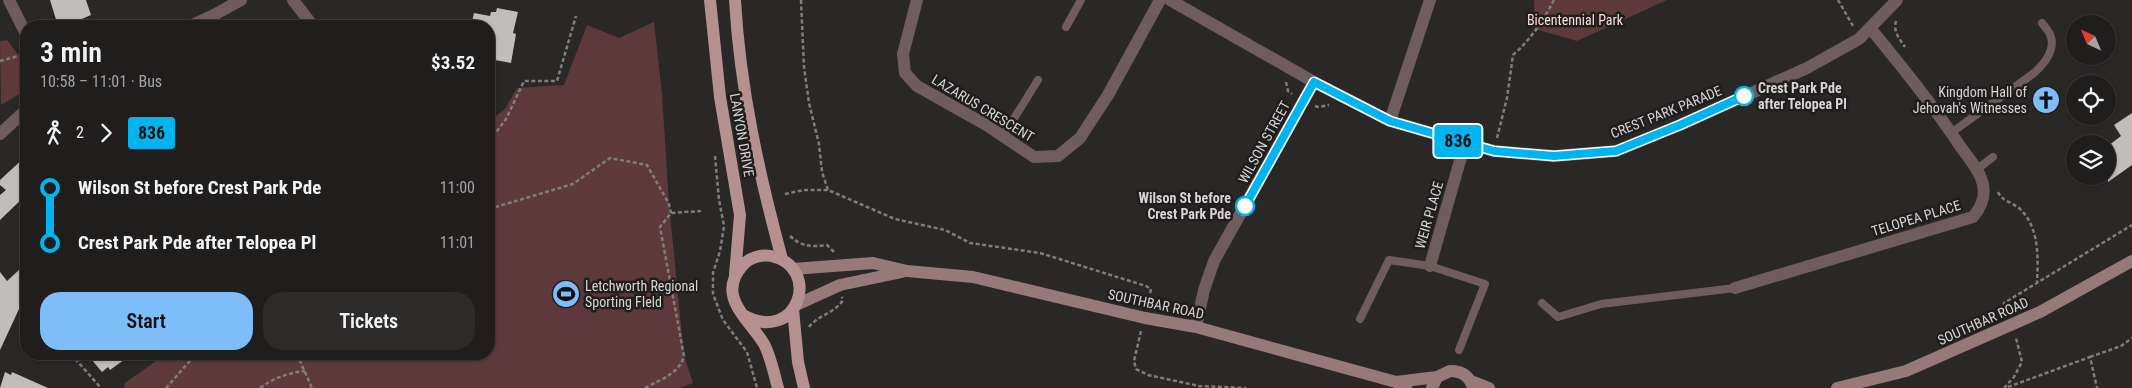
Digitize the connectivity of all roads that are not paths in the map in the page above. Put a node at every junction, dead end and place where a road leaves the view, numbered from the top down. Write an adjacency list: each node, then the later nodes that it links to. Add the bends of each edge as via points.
1 (9, 0): 14 (street)
2 (241, 0): 12 (street)
3 (293, 0): 13 (street)
4 (710, 0): 33 (main road, LANYON DRIVE, via 720,97 740,215)
5 (735, 0): 28 (main road, LANYON DRIVE, via 745,98 757,165)
6 (917, 0): 24 (street, LAZARUS CRESCENT, via 904,54 905,73 917,86)
7 (1082, 0): 16 (lane)
8 (1160, 0): 24 (street, LAZARUS CRESCENT, via 1080,138 1058,156 1034,157)
9 (1170, 0): 19 (street, CREST PARK PARADE)
10 (1430, 0): 21 (street)
11 (1898, 0): 17 (street, CREST PARK PARADE)
12 (203, 20)
13 (308, 20)
14 (20, 22)
15 (2042, 23): 22 (lane, via 2051,36 2046,62)
16 (1066, 27)
17 (1871, 29): 22 (street, TELOPEA PLACE); 25 (street, CREST PARK PARADE, via 1807,68 1616,151 1554,156 1494,151)
18 (1038, 80): 24 (lane)
19 (1314, 82): 21 (street, CREST PARK PARADE); 39 (street, WILSON STREET, via 1214,261)
20 (20, 116): 23 (street)
21 (1390, 121): 25 (street, CREST PARK PARADE)
22 (1951, 132): 27 (street, TELOPEA PLACE)
23 (0, 134)
24 (1003, 136)
25 (1465, 143): 30 (street, WEIR PLACE)
26 (1993, 157): 27 (lane)
27 (1976, 170): 34 (street, TELOPEA PLACE, via 1981,178 1984,197 1973,217)
28 (782, 259): 31 (main road); 33 (main road, via 755,257 744,263)
29 (2132, 261): 47 (main road, SOUTHBAR ROAD, via 2040,312 1915,368)
30 (1430, 266): 38 (lane, via 1390,260); 40 (lane, via 1484,284)
31 (793, 269): 32 (main road, SOUTHBAR ROAD, via 873,263); 36 (main road, via 800,294)
32 (907, 271): 36 (main road, SOUTHBAR ROAD, via 840,285); 39 (main road, SOUTHBAR ROAD, via 973,277)
33 (735, 276): 37 (main road, via 732,290)
34 (1735, 288): 35 (lane, via 1601,304 1558,317)
35 (1542, 303)
36 (795, 307): 37 (main road, via 781,320 768,323 755,322); 45 (main road, via 798,362)
37 (743, 315): 44 (main road, via 764,345)
38 (1360, 319)
39 (1196, 327): 42 (main road, SOUTHBAR ROAD)
40 (1459, 350)
41 (1434, 383): 42 (main road, SOUTHBAR ROAD); 43 (main road, SOUTHBAR ROAD, via 1445,372 1455,371 1464,374)
42 (1401, 385)
43 (1472, 385): 46 (main road)
44 (778, 388)
45 (804, 388)
46 (1489, 388)
47 (1838, 388)

